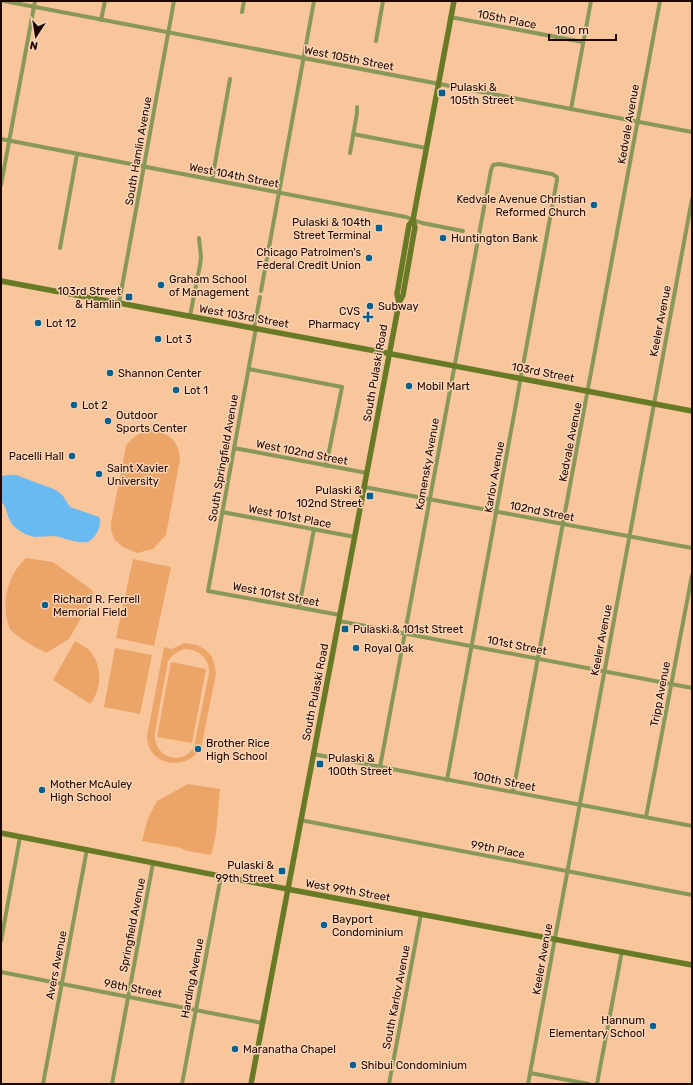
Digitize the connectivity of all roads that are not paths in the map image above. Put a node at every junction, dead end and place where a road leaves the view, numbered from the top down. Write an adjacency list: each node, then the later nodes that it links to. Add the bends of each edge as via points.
1 (4, 1): 11 (street, West 105th Street)
2 (35, 1): 11 (street)
3 (104, 1): 14 (street)
4 (174, 1): 15 (street, South Hamlin Avenue)
5 (244, 1): 12 (street)
6 (314, 1): 18 (street)
7 (384, 1): 16 (street)
8 (454, 1): 13 (main road, South Pulaski Road)
9 (591, 1): 17 (street)
10 (660, 1): 23 (street, Kedvale Avenue)
11 (34, 7): 14 (street, West 105th Street); 27 (street)
12 (242, 12)
13 (450, 18): 17 (street, 105th Place); 20 (main road, South Pulaski Road)
14 (101, 20): 15 (street, West 105th Street)
15 (169, 32): 18 (street, West 105th Street); 31 (street, South Hamlin Avenue)
16 (376, 41)
17 (583, 42): 22 (street)
18 (304, 58): 20 (street, West 105th Street); 35 (street)
19 (230, 79): 33 (street)
20 (438, 84): 22 (street, West 105th Street); 28 (main road, South Pulaski Road)
21 (357, 107): 25 (street)
22 (571, 109): 23 (street, West 105th Street)
23 (638, 122): 24 (street, West 105th Street); 51 (street, Kedvale Avenue)
24 (692, 132)
25 (353, 134): 28 (street); 29 (street)
26 (1, 140): 27 (street, West 104th Street)
27 (9, 141): 30 (street, West 104th Street); 34 (street)
28 (426, 148): 37 (main road, South Pulaski Road)
29 (350, 153)
30 (77, 154): 31 (street, West 104th Street); 40 (street)
31 (144, 167): 33 (street, West 104th Street); 44 (street, South Hamlin Avenue)
32 (557, 177): 48 (street, Komensky Avenue, via 532,170 493,165); 50 (street, Karlov Avenue)
33 (212, 180): 35 (street, West 104th Street)
34 (1, 185)
35 (279, 193): 37 (street, West 104th Street); 42 (street)
36 (692, 199): 52 (street, Keeler Avenue)
37 (413, 220): 38 (street, West 104th Street); 47 (main road, South Pulaski Road, via 415,226 403,295 399,303)
38 (463, 231)
39 (199, 238): 45 (street, via 201,257)
40 (60, 248)
41 (1, 281): 44 (main road, West 103rd Street)
42 (261, 291)
43 (260, 297): 46 (street, South Springfield Avenue)
44 (119, 303): 45 (main road, West 103rd Street)
45 (190, 316): 46 (main road, West 103rd Street)
46 (255, 328): 47 (main road, West 103rd Street); 49 (street, South Springfield Avenue)
47 (389, 353): 48 (main road, 103rd Street); 56 (main road, South Pulaski Road)
48 (455, 366): 50 (main road, 103rd Street); 58 (street, Komensky Avenue)
49 (249, 369): 54 (street, South Springfield Avenue); 55 (street, via 342,387)
50 (522, 378): 51 (main road, 103rd Street); 60 (street, Karlov Avenue)
51 (588, 391): 52 (main road, 103rd Street); 61 (street, Kedvale Avenue)
52 (654, 404): 53 (main road, 103rd Street); 64 (street, Keeler Avenue)
53 (692, 411)
54 (234, 448): 55 (street, West 102nd Street); 59 (street, South Springfield Avenue)
55 (326, 466): 56 (street, West 102nd Street)
56 (367, 473): 57 (main road, South Pulaski Road)
57 (364, 487): 58 (street, 102nd Street); 63 (main road, South Pulaski Road)
58 (430, 499): 60 (street, 102nd Street); 70 (street, Komensky Avenue)
59 (222, 512): 62 (street, West 101st Place); 67 (street, South Springfield Avenue)
60 (497, 512): 61 (street, 102nd Street); 71 (street, Karlov Avenue)
61 (563, 524): 64 (street, 102nd Street); 72 (street, Kedvale Avenue)
62 (314, 529): 63 (street, West 101st Place); 68 (street)
63 (355, 537): 69 (main road, South Pulaski Road)
64 (629, 537): 65 (street, 102nd Street); 73 (street, Keeler Avenue)
65 (692, 548)
66 (692, 575): 74 (street, Tripp Avenue)
67 (208, 591): 68 (street, West 101st Street)
68 (299, 608): 69 (street, West 101st Street)
69 (340, 618): 70 (street, 101st Street); 76 (main road, South Pulaski Road)
70 (405, 633): 71 (street, 101st Street); 77 (street, Komensky Avenue)
71 (472, 646): 72 (street, 101st Street); 78 (street, Karlov Avenue)
72 (538, 658): 73 (street, 101st Street); 79 (street, Kedvale Avenue)
73 (605, 671): 74 (street, 101st Street); 80 (street, Keeler Avenue)
74 (672, 684): 75 (street, 101st Street); 81 (street, Tripp Avenue)
75 (692, 688)
76 (313, 754): 77 (street, 100th Street); 82 (main road, South Pulaski Road)
77 (380, 767): 78 (street, 100th Street)
78 (447, 780): 79 (street, 100th Street)
79 (514, 792): 80 (street, 100th Street)
80 (580, 804): 81 (street, 100th Street); 88 (street, Keeler Avenue)
81 (646, 817): 83 (street, 100th Street)
82 (300, 820): 88 (street, 99th Place); 90 (main road, South Pulaski Road)
83 (692, 826)
84 (1, 833): 85 (main road, West 99th Street)
85 (20, 837): 86 (main road, West 99th Street); 94 (street)
86 (87, 850): 87 (main road, West 99th Street); 98 (street, Avers Avenue)
87 (153, 863): 89 (main road, West 99th Street); 99 (street, Springfield Avenue)
88 (568, 871): 91 (street, 99th Place); 93 (street, Keeler Avenue)
89 (221, 876): 90 (main road, West 99th Street); 100 (street, Harding Avenue)
90 (287, 889): 92 (main road, West 99th Street); 101 (main road, South Pulaski Road)
91 (692, 895)
92 (421, 914): 93 (main road, West 99th Street); 107 (street, South Karlov Avenue)
93 (555, 939): 95 (main road, West 99th Street); 102 (street, Keeler Avenue)
94 (1, 941)
95 (622, 951): 96 (main road, West 99th Street); 110 (street)
96 (692, 964)
97 (1, 972): 98 (street, 98th Street)
98 (62, 984): 99 (street, 98th Street); 103 (street, Avers Avenue)
99 (128, 996): 100 (street, 98th Street); 104 (street, Springfield Avenue)
100 (195, 1010): 101 (street, 98th Street); 105 (street, Harding Avenue)
101 (262, 1023): 106 (main road, South Pulaski Road)
102 (530, 1073): 108 (street, Keeler Avenue); 109 (street)
103 (43, 1084)
104 (112, 1084)
105 (182, 1084)
106 (251, 1084)
107 (389, 1084)
108 (528, 1084)
109 (589, 1084)
110 (597, 1084)

